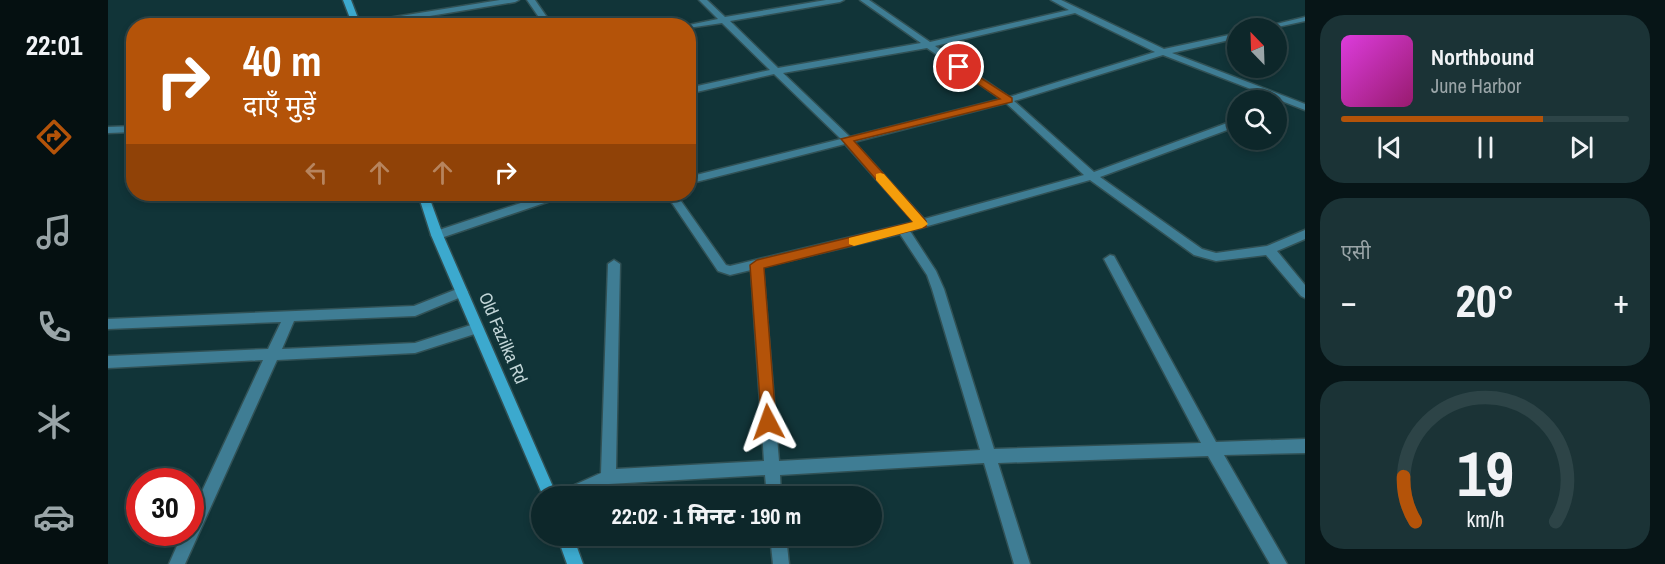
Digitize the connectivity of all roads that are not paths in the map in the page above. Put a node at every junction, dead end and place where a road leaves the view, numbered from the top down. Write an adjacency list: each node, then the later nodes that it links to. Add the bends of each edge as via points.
1 (347, 0): 9 (main road)
2 (515, 0): 10 (street)
3 (531, 0): 11 (street)
4 (704, 0): 13 (street)
5 (840, 0): 13 (street)
6 (864, 0): 17 (street)
7 (1056, 0): 8 (street)
8 (1077, 10): 17 (street); 18 (street)
9 (354, 18)
10 (401, 18)
11 (543, 18)
12 (1305, 19): 14 (street)
13 (722, 20): 15 (street); 19 (street)
14 (1287, 23)
15 (696, 25)
16 (1227, 37): 18 (street)
17 (927, 45): 19 (street); 22 (street)
18 (1163, 51): 22 (street); 23 (street)
19 (777, 71): 20 (street); 29 (street)
20 (696, 89)
21 (1305, 99): 23 (street)
22 (1008, 100): 29 (street); 30 (street)
23 (1293, 102): 24 (street); 25 (street)
24 (1287, 104)
25 (1305, 108)
26 (1227, 127): 30 (street)
27 (126, 129): 28 (street)
28 (108, 130)
29 (846, 139): 31 (street); 35 (street)
30 (1092, 176): 35 (street); 39 (street, via 1198,252 1216,256)
31 (696, 179)
32 (425, 201): 38 (main road, Old Fazilka Rd)
33 (537, 201): 38 (street)
34 (676, 201): 42 (street, via 722,268 730,271)
35 (922, 224): 36 (street)
36 (903, 229): 42 (street); 52 (street, via 938,290)
37 (1305, 234): 39 (street)
38 (437, 235): 43 (main road, Old Fazilka Rd)
39 (1269, 250): 44 (street)
40 (1110, 259): 51 (street)
41 (614, 264): 54 (street)
42 (757, 265): 53 (street)
43 (462, 292): 45 (street, via 415,311); 47 (main road, Old Fazilka Rd)
44 (1305, 293)
45 (290, 316): 46 (street); 48 (street)
46 (108, 324)
47 (477, 328): 48 (street, via 415,348); 55 (main road, Old Fazilka Rd)
48 (273, 354): 49 (street); 60 (street)
49 (108, 362)
50 (1305, 446): 51 (street)
51 (1212, 449): 52 (street); 64 (street)
52 (988, 456): 53 (street); 63 (street)
53 (771, 467): 54 (street); 57 (street)
54 (608, 477): 56 (street)
55 (546, 486)
56 (588, 486)
57 (773, 486)
58 (569, 546): 61 (main road)
59 (779, 546): 62 (street)
60 (177, 564)
61 (575, 564)
62 (781, 564)
63 (1022, 564)
64 (1279, 564)

